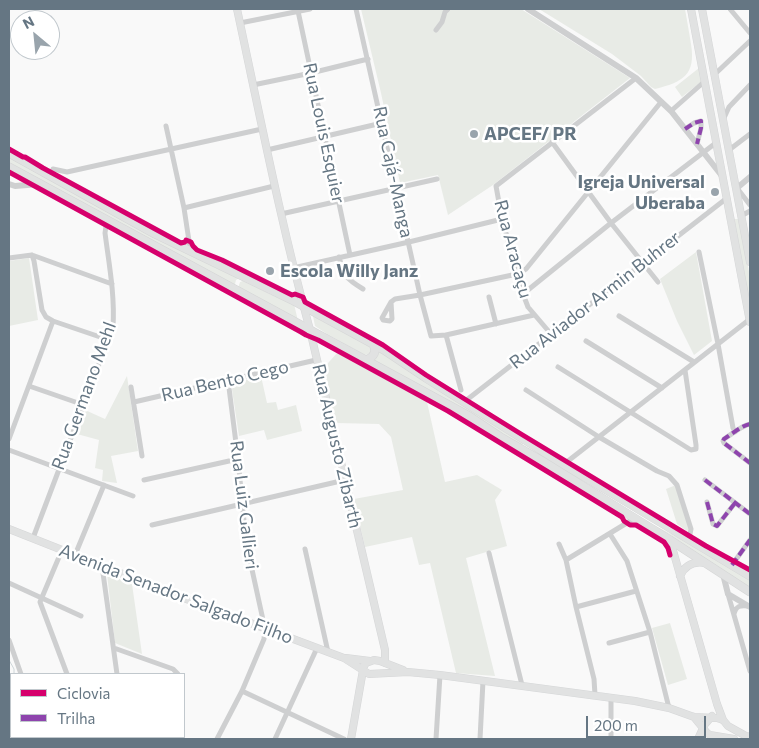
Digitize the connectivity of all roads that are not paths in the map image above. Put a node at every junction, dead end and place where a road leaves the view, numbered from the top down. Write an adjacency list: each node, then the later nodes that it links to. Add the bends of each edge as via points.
1 (237, 9): 10 (main road, Rua Augusto Zibarth)
2 (310, 9): 9 (street)
3 (356, 9): 16 (street, Rua Cajá-Manga)
4 (448, 9): 11 (street)
5 (528, 9): 19 (street)
6 (691, 9): 15 (main road)
7 (702, 9): 13 (main road)
8 (730, 9): 12 (street)
9 (298, 11): 10 (street); 17 (street, Rua Louis Esquier)
10 (240, 23): 21 (main road, Rua Augusto Zibarth)
11 (436, 30)
12 (750, 33)
13 (708, 40): 15 (main road, via 703,37); 18 (main road)
14 (750, 41): 18 (street)
15 (698, 42): 20 (main road)
16 (368, 59): 17 (street); 27 (street, Rua Cajá-Manga)
17 (311, 73): 21 (street); 33 (street, Rua Louis Esquier)
18 (714, 74): 24 (main road)
19 (636, 78): 23 (street); 34 (street)
20 (705, 81): 25 (street); 28 (main road)
21 (253, 85): 30 (main road, Rua Augusto Zibarth)
22 (750, 86): 24 (street)
23 (661, 102): 25 (street); 52 (street)
24 (725, 107): 26 (main road)
25 (671, 111): 31 (street)
26 (724, 123): 28 (main road, via 719,119); 39 (main road)
27 (382, 124): 33 (street); 50 (street, Rua Cajá-Manga)
28 (713, 124): 35 (main road)
29 (166, 126): 37 (street)
30 (262, 129): 37 (street); 38 (main road, Rua Augusto Zibarth)
31 (684, 129): 36 (street); 36 (street, via 701,122)
32 (750, 134): 39 (street)
33 (325, 136): 38 (street); 54 (street, Rua Louis Esquier)
34 (552, 142): 52 (street); 60 (street, Rua Aracaçu, via 496,186)
35 (717, 142): 40 (street); 44 (main road)
36 (697, 144): 40 (street)
37 (171, 148): 43 (street, via 67,172); 56 (street)
38 (267, 150): 49 (main road, Rua Augusto Zibarth)
39 (729, 150): 51 (main road)
40 (703, 152): 44 (street); 62 (street)
41 (9, 153): 64 (highway)
42 (9, 167): 48 (highway)
43 (53, 169)
44 (723, 177): 53 (main road)
45 (750, 177): 51 (street)
46 (437, 179): 50 (street)
47 (9, 184): 48 (street)
48 (39, 184): 61 (highway)
49 (274, 186): 56 (street); 58 (main road, Rua Augusto Zibarth)
50 (396, 188): 54 (street); 63 (street, Rua Cajá-Manga)
51 (737, 188): 55 (street); 59 (main road)
52 (588, 192): 62 (street); 73 (street, via 526,269)
53 (727, 198): 71 (street, Rua Aviador Armin Buhrer); 87 (main road)
54 (338, 201): 58 (street); 66 (street, Rua Louis Esquier)
55 (750, 206)
56 (184, 208): 64 (street)
57 (750, 211): 59 (street)
58 (281, 214): 72 (main road, Rua Augusto Zibarth)
59 (741, 216): 70 (main road)
60 (502, 219): 63 (street); 73 (street, Rua Aracaçu)
61 (108, 221): 76 (street, Rua Germano Mehl, via 105,233); 78 (highway)
62 (611, 223): 71 (street); 79 (street)
63 (409, 242): 66 (street); 80 (street, Rua Cajá-Manga)
64 (188, 250): 74 (highway)
65 (699, 252): 95 (street)
66 (350, 254): 68 (street)
67 (32, 255): 69 (street); 76 (street); 86 (street, via 42,310)
68 (338, 257): 72 (street); 77 (street, via 343,273)
69 (9, 258)
70 (750, 262)
71 (643, 263): 75 (street); 90 (street, Rua Aviador Armin Buhrer)
72 (294, 268): 83 (main road, Rua Augusto Zibarth)
73 (517, 274): 79 (street, Rua Aracaçu); 80 (street)
74 (249, 279): 78 (highway, via 239,280); 83 (highway)
75 (658, 282)
76 (112, 284): 92 (street, Rua Germano Mehl, via 114,315)
77 (363, 289)
78 (239, 292): 89 (highway)
79 (523, 294): 84 (street, Rua Aracaçu)
80 (420, 295): 82 (street); 91 (street, Rua Cajá-Manga, via 431,336)
81 (489, 297): 88 (street)
82 (391, 302)
83 (303, 306): 89 (main road, Rua Augusto Zibarth); 94 (highway)
84 (534, 315): 88 (street); 90 (street, Rua Aracaçu)
85 (618, 316): 98 (street)
86 (54, 321): 92 (street); 102 (street)
87 (750, 321): 95 (street)
88 (496, 324): 91 (street)
89 (310, 330): 96 (main road, Rua Augusto Zibarth); 97 (highway)
90 (551, 334): 108 (street, Rua Aviador Armin Buhrer)
91 (446, 336): 105 (street)
92 (109, 340): 109 (street, Rua Germano Mehl)
93 (586, 341): 104 (street)
94 (373, 344): 97 (highway, via 374,355); 108 (highway)
95 (718, 344): 98 (street); 112 (street)
96 (316, 360): 101 (street, Rua Bento Cego); 123 (main road, Rua Augusto Zibarth)
97 (366, 360): 118 (highway, via 469,416)
98 (694, 362): 100 (street)
99 (558, 367): 110 (street)
100 (685, 370): 104 (street); 110 (street, via 696,449 691,450)
101 (228, 380): 107 (street, Rua Bento Cego); 117 (street, Rua Luiz Gallieri)
102 (29, 386): 109 (street); 114 (street)
103 (131, 386): 107 (street)
104 (662, 388): 110 (street)
105 (460, 390)
106 (526, 390): 113 (street)
107 (134, 402): 116 (street)
108 (464, 402): 120 (highway)
109 (84, 405): 121 (street, Rua Germano Mehl)
110 (631, 412): 113 (street)
111 (750, 424): 112 (street)
112 (735, 432): 119 (street, via 723,441)
113 (599, 437): 120 (street); 137 (street, via 670,476 677,485 689,521)
114 (9, 440)
115 (9, 450): 121 (street)
116 (142, 456)
117 (238, 459): 122 (street); 129 (street, Rua Luiz Gallieri)
118 (542, 461): 120 (highway, via 560,467); 131 (highway)
119 (750, 463)
120 (565, 465): 137 (highway)
121 (59, 468): 125 (street); 135 (street, Rua Germano Mehl)
122 (144, 480)
123 (344, 480): 129 (street); 166 (main road, Rua Augusto Zibarth)
124 (705, 480): 128 (street)
125 (104, 485): 126 (street); 143 (street)
126 (133, 496)
127 (707, 502): 128 (street, via 713,524 717,526)
128 (735, 503): 130 (street)
129 (242, 504): 132 (street); 160 (street, Rua Luiz Gallieri, via 246,542)
130 (750, 514)
131 (635, 518): 134 (street); 136 (highway)
132 (152, 525)
133 (9, 529): 135 (main road, Avenida Senador Salgado Filho)
134 (610, 534): 144 (street); 152 (street, via 627,561)
135 (33, 538): 141 (main road, Avenida Senador Salgado Filho)
136 (670, 540): 145 (highway); 149 (main road)
137 (689, 540): 146 (highway)
138 (750, 540): 146 (street)
139 (559, 544): 144 (street)
140 (305, 549): 167 (street)
141 (62, 550): 143 (main road, Avenida Senador Salgado Filho); 155 (street)
142 (489, 553): 183 (street)
143 (75, 555): 147 (main road, Avenida Senador Salgado Filho)
144 (566, 560): 156 (street)
145 (706, 563): 148 (highway); 149 (main road, via 694,562)
146 (732, 565): 150 (highway)
147 (102, 566): 160 (main road, Avenida Senador Salgado Filho); 164 (street)
148 (723, 574): 153 (highway); 154 (street)
149 (680, 576): 187 (main road)
150 (750, 576)
151 (9, 583): 155 (street)
152 (636, 591): 156 (street); 161 (street)
153 (750, 592)
154 (728, 594): 157 (street); 158 (street)
155 (41, 598): 159 (street); 175 (street)
156 (576, 607): 185 (street, via 594,678)
157 (749, 607): 158 (street, via 739,606)
158 (734, 614): 172 (street)
159 (81, 616)
160 (265, 629): 165 (main road, Avenida Senador Salgado Filho); 184 (street, via 264,639)
161 (650, 632): 163 (street); 188 (street)
162 (9, 640): 174 (street)
163 (609, 643)
164 (114, 648): 176 (street); 177 (street)
165 (317, 648): 167 (main road, Avenida Senador Salgado Filho); 189 (street)
166 (384, 650): 169 (main road, via 381,657); 170 (main road, Rua Augusto Zibarth)
167 (328, 652): 168 (main road, Avenida Senador Salgado Filho)
168 (344, 658): 169 (main road, Avenida Senador Salgado Filho); 171 (main road, Avenida Senador Salgado Filho)
169 (372, 661): 170 (main road, Avenida Senador Salgado Filho); 171 (main road, via 366,663)
170 (386, 664): 173 (main road); 178 (main road, via 387,670)
171 (363, 670): 179 (main road, Avenida Senador Salgado Filho); 182 (main road)
172 (750, 671)
173 (408, 672): 178 (main road); 180 (main road)
174 (21, 673)
175 (67, 673)
176 (117, 673)
177 (177, 673)
178 (383, 673): 179 (main road)
179 (373, 674): 182 (main road, via 367,676)
180 (440, 675): 181 (main road); 200 (street)
181 (483, 681): 183 (main road); 201 (street)
182 (361, 685): 199 (main road)
183 (522, 685): 185 (main road)
184 (242, 691): 189 (street); 196 (street)
185 (595, 695): 186 (main road)
186 (611, 697): 188 (main road); 202 (street)
187 (717, 704): 191 (main road); 192 (main road)
188 (670, 708): 190 (main road)
189 (287, 713): 197 (street); 198 (street)
190 (694, 717): 191 (main road); 193 (main road)
191 (712, 717): 192 (main road); 193 (main road)
192 (723, 720): 194 (main road)
193 (702, 728): 195 (main road); 203 (main road)
194 (750, 737)
195 (713, 738): 204 (main road)
196 (218, 739)
197 (274, 739)
198 (344, 739)
199 (351, 739)
200 (436, 739)
201 (480, 739)
202 (611, 739)
203 (698, 739)
204 (734, 739)

